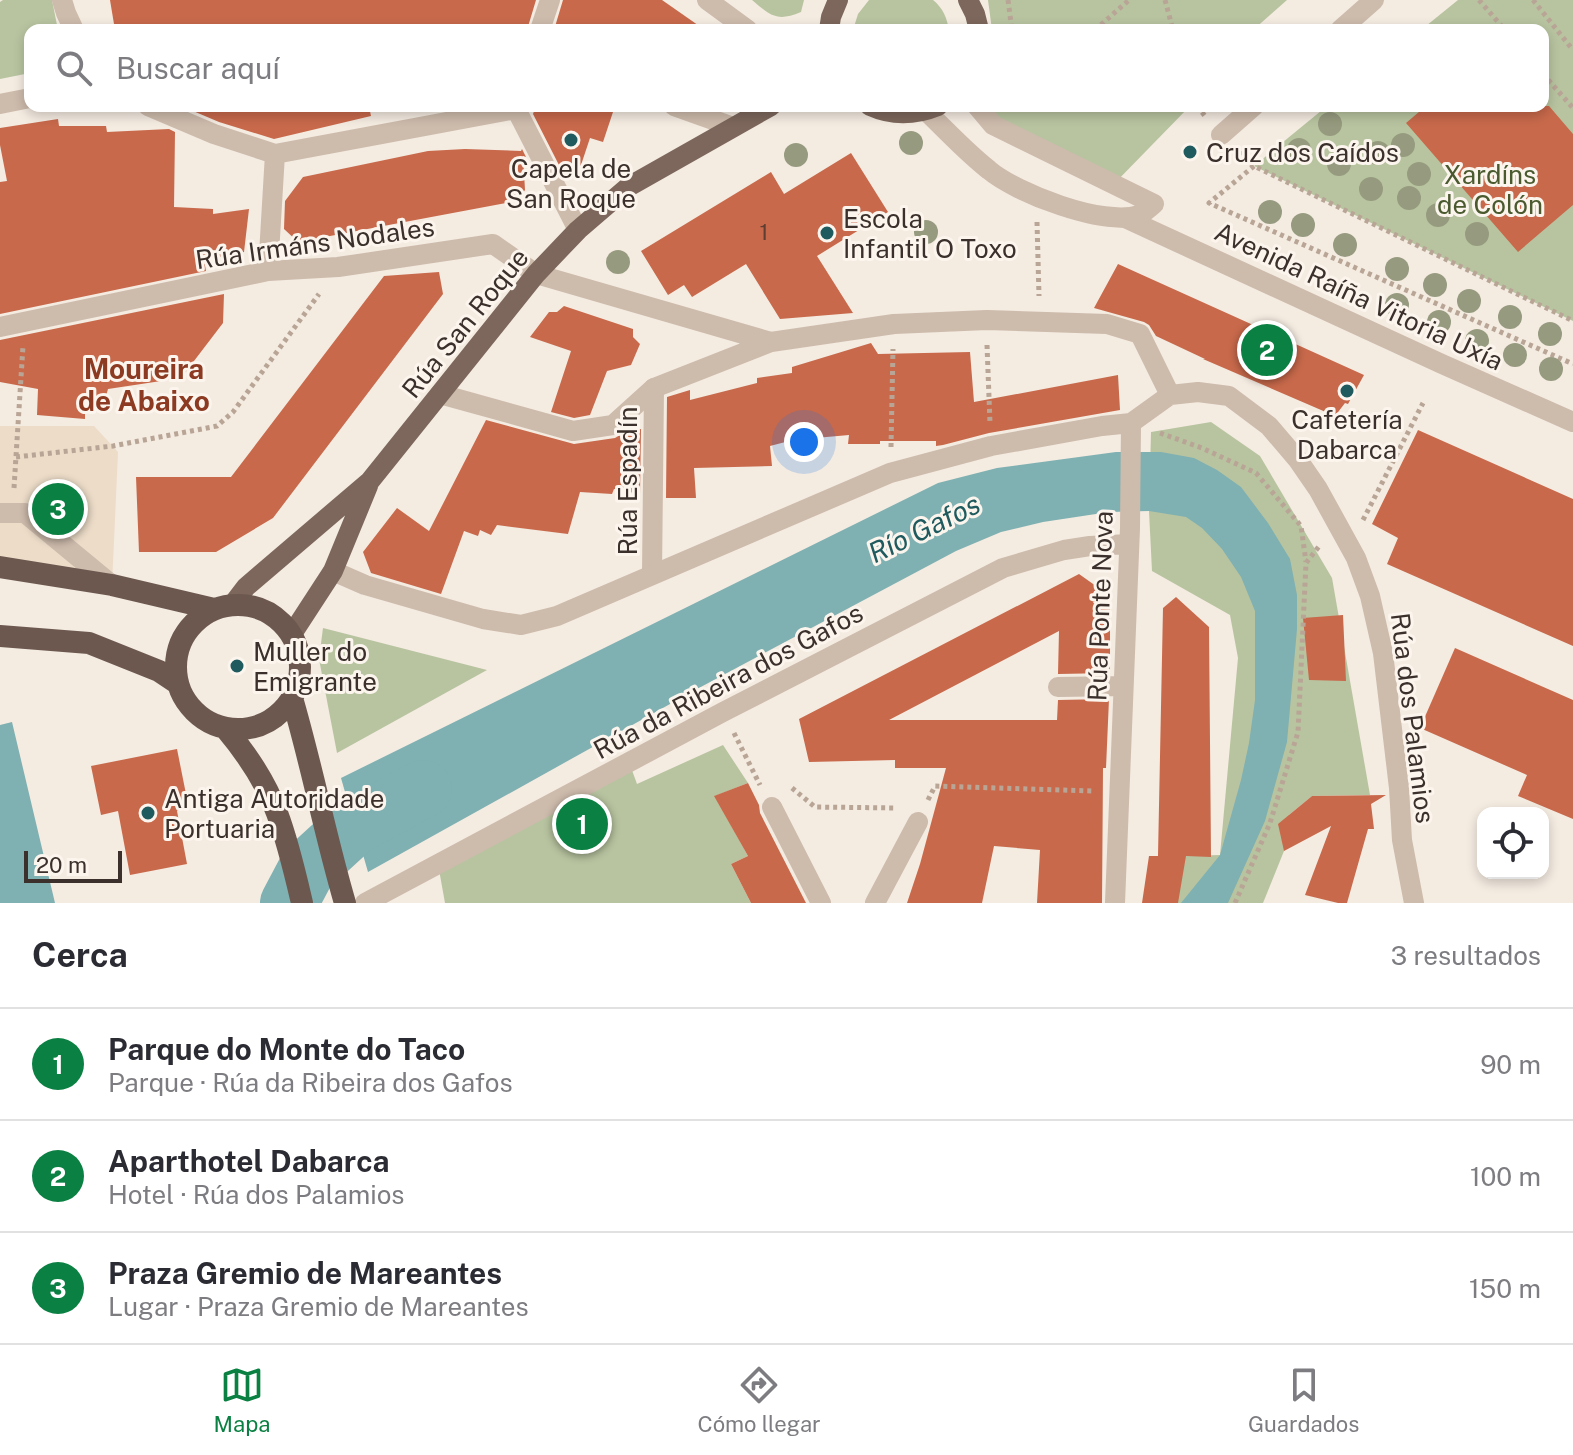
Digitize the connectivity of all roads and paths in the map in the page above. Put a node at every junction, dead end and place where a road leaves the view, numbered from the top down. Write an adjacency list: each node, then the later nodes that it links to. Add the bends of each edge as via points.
1 (62, 0): 12 (street)
2 (550, 0): 13 (street)
3 (707, 0): 14 (street)
4 (838, 0): 15 (main road)
5 (968, 0): 16 (main road)
6 (1008, 0): 17 (path)
7 (1129, 0): 18 (path)
8 (1165, 0): 19 (path)
9 (1374, 0): 20 (street)
10 (1479, 0): 21 (path)
11 (1533, 0): 22 (path)
12 (71, 24)
13 (542, 24)
14 (740, 24)
15 (830, 24)
16 (978, 24)
17 (1011, 24)
18 (1102, 24)
19 (1171, 24)
20 (1347, 24)
21 (1500, 24)
22 (1573, 50)
23 (1549, 81): 26 (path)
24 (24, 99): 25 (street)
25 (0, 104)
26 (1573, 108)
27 (162, 112): 39 (street)
28 (495, 112): 39 (street)
29 (518, 112): 43 (street)
30 (691, 112): 37 (street)
31 (760, 112): 37 (main road, Rúa San Roque)
32 (889, 112): 33 (main road)
33 (917, 112)
34 (936, 112): 41 (street, Avenida Raíña Vitoria Uxía, via 990,171)
35 (982, 112): 42 (street, via 993,125 1154,204 1142,215)
36 (1247, 112): 38 (street)
37 (733, 127): 43 (main road, Rúa San Roque, via 628,187)
38 (1221, 135): 40 (path)
39 (275, 154): 45 (street)
40 (1254, 166): 50 (path); 54 (path, via 1209,203)
41 (1037, 197): 42 (street, Avenida Raíña Vitoria Uxía, via 1091,214); 49 (path)
42 (1125, 218): 59 (street, Avenida Raíña Vitoria Uxía)
43 (578, 230): 46 (main road, Rúa San Roque)
44 (338, 267): 45 (street, Rúa Irmáns Nodales); 46 (street, Rúa Irmáns Nodales, via 493,244); 62 (path, via 233,412 217,426)
45 (268, 271): 48 (street, Rúa Irmáns Nodales)
46 (536, 274): 53 (street, Rúa Irmáns Nodales); 56 (main road, Rúa San Roque)
47 (987, 320): 49 (street); 51 (street); 61 (path)
48 (24, 321): 52 (street, Rúa Irmáns Nodales); 62 (path)
49 (1039, 321): 57 (street, via 1107,324 1140,334)
50 (1573, 321)
51 (894, 324): 53 (street); 63 (path)
52 (0, 327)
53 (771, 342): 55 (street)
54 (1573, 364)
55 (654, 388): 56 (street, via 613,425 573,431); 71 (street, Rúa Espadín)
56 (440, 394): 64 (main road, Rúa San Roque)
57 (1170, 395): 60 (street); 66 (street, Rúa dos Palamios, via 1229,396 1269,426 1298,460)
58 (1423, 403): 66 (path, via 1362,522)
59 (1573, 422)
60 (1131, 423): 61 (street); 67 (street, Rúa Ponte Nova); 68 (path, via 1256,473 1301,526)
61 (991, 446): 63 (street)
62 (16, 457): 65 (path)
63 (890, 473): 71 (street)
64 (370, 481): 70 (main road, Rúa San Roque); 73 (main road, Rúa San Roque)
65 (6, 513): 72 (street, via 25,513)
66 (1337, 524): 68 (path); 92 (street, Rúa dos Palamios, via 1370,596 1383,653 1402,840)
67 (1129, 536): 77 (street, Rúa Ponte Nova); 80 (street, Rúa da Ribeira dos Gafos, via 1003,568)
68 (1306, 563): 91 (path, via 1298,732 1270,823)
69 (0, 567): 72 (highway)
70 (333, 571): 71 (street, via 426,604 521,625 557,616); 74 (main road, Rúa San Roque)
71 (652, 574)
72 (112, 585): 73 (highway)
73 (224, 607): 74 (highway, via 250,605 266,611); 76 (highway, via 199,618 186,631 178,647)
74 (292, 634): 79 (highway, via 300,666)
75 (0, 636): 76 (highway, via 89,643)
76 (177, 683): 81 (highway, via 195,712)
77 (1123, 686): 78 (street); 82 (street, Rúa Ponte Nova)
78 (1058, 687)
79 (292, 698): 81 (highway, via 263,724); 85 (highway)
80 (723, 712): 83 (path); 87 (street, Rúa da Ribeira dos Gafos)
81 (225, 728): 86 (highway, via 277,811)
82 (1119, 791): 84 (path, via 935,786); 90 (street, Rúa Ponte Nova)
83 (768, 799): 84 (path, via 792,788 815,807); 88 (street)
84 (922, 815): 89 (street)
85 (343, 898)
86 (302, 903)
87 (365, 903)
88 (821, 903)
89 (875, 903)
90 (1115, 903)
91 (1235, 903)
92 (1414, 903)

